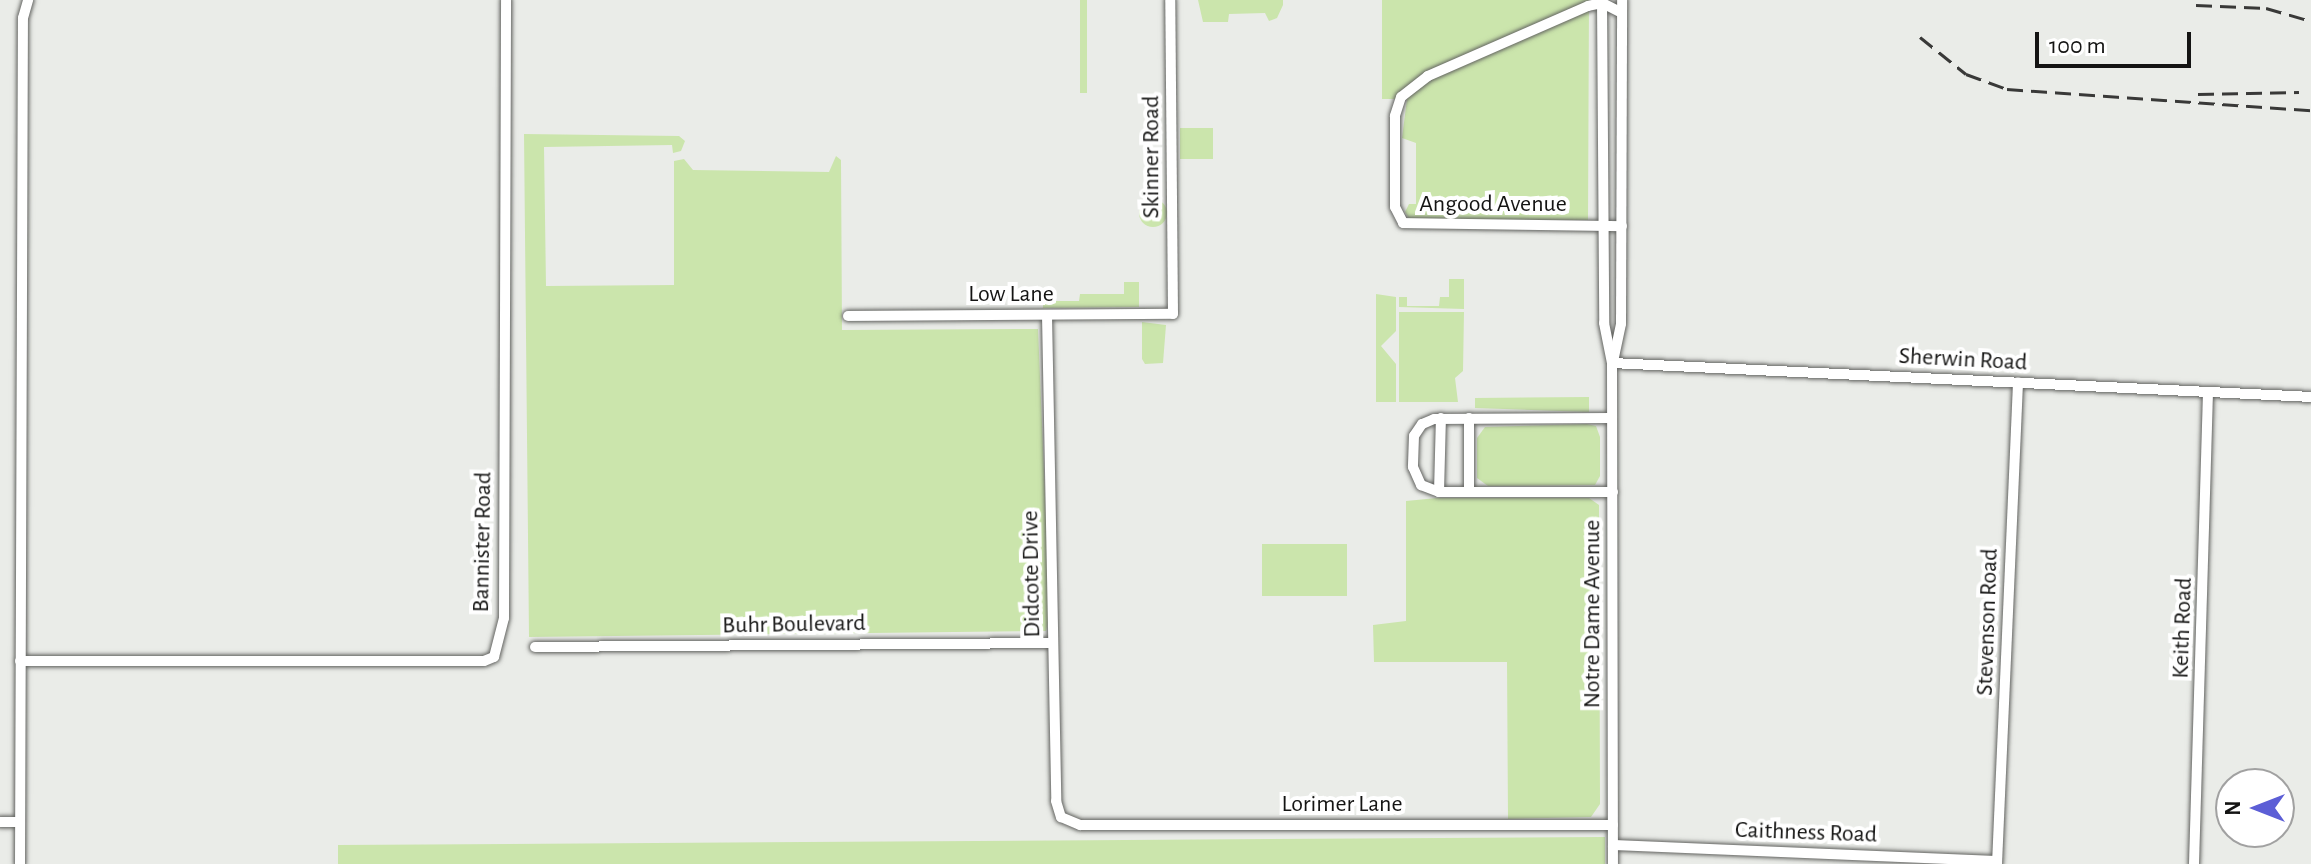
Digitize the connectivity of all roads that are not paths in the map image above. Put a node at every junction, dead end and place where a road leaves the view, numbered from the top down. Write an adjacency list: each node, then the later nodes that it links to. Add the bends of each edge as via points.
1 (28, 0): 26 (street, via 23,18)
2 (506, 0): 26 (street, Bannister Road, via 504,618 494,657)
3 (1170, 0): 11 (street, Skinner Road)
4 (1622, 0): 6 (street, Notre Dame Avenue)
5 (1602, 2): 6 (street); 7 (street, Notre Dame Avenue); 9 (street, Angood Avenue, via 1415,83 1397,102 1395,207 1403,223)
6 (1622, 13): 8 (street, Notre Dame Avenue)
7 (1602, 168): 8 (street); 9 (street, Notre Dame Avenue)
8 (1622, 169): 10 (street, Notre Dame Avenue)
9 (1603, 226): 10 (street, Angood Avenue); 14 (street, Notre Dame Avenue, via 1604,323)
10 (1622, 226): 14 (street, Notre Dame Avenue, via 1621,324)
11 (1173, 314): 12 (street, Low Lane)
12 (1047, 315): 13 (street, Low Lane); 24 (street, Didcote Drive)
13 (848, 316)
14 (1612, 363): 15 (street, Sherwin Road); 20 (street, Notre Dame Avenue)
15 (2018, 382): 16 (street, Sherwin Road); 32 (street, Stevenson Road)
16 (2208, 392): 17 (street, Sherwin Road); 35 (street, Keith Road)
17 (2311, 397)
18 (1441, 418): 19 (street); 21 (street); 21 (street, via 1422,424 1413,444 1417,481)
19 (1469, 418): 20 (street); 22 (street)
20 (1612, 418): 23 (street, Notre Dame Avenue)
21 (1439, 492): 22 (street)
22 (1469, 492): 23 (street)
23 (1613, 492): 30 (street, Notre Dame Avenue)
24 (1053, 643): 25 (street, Buhr Boulevard); 29 (street, Didcote Drive, via 1056,801 1061,817)
25 (535, 647)
26 (20, 661): 28 (street)
27 (0, 822): 28 (street)
28 (19, 822): 33 (street)
29 (1072, 824): 30 (street, Lorimer Lane)
30 (1613, 825): 31 (street, Notre Dame Avenue)
31 (1613, 845): 32 (street, Caithness Road); 34 (street, Notre Dame Avenue)
32 (1997, 862)
33 (20, 864)
34 (1613, 864)
35 (2194, 864)

